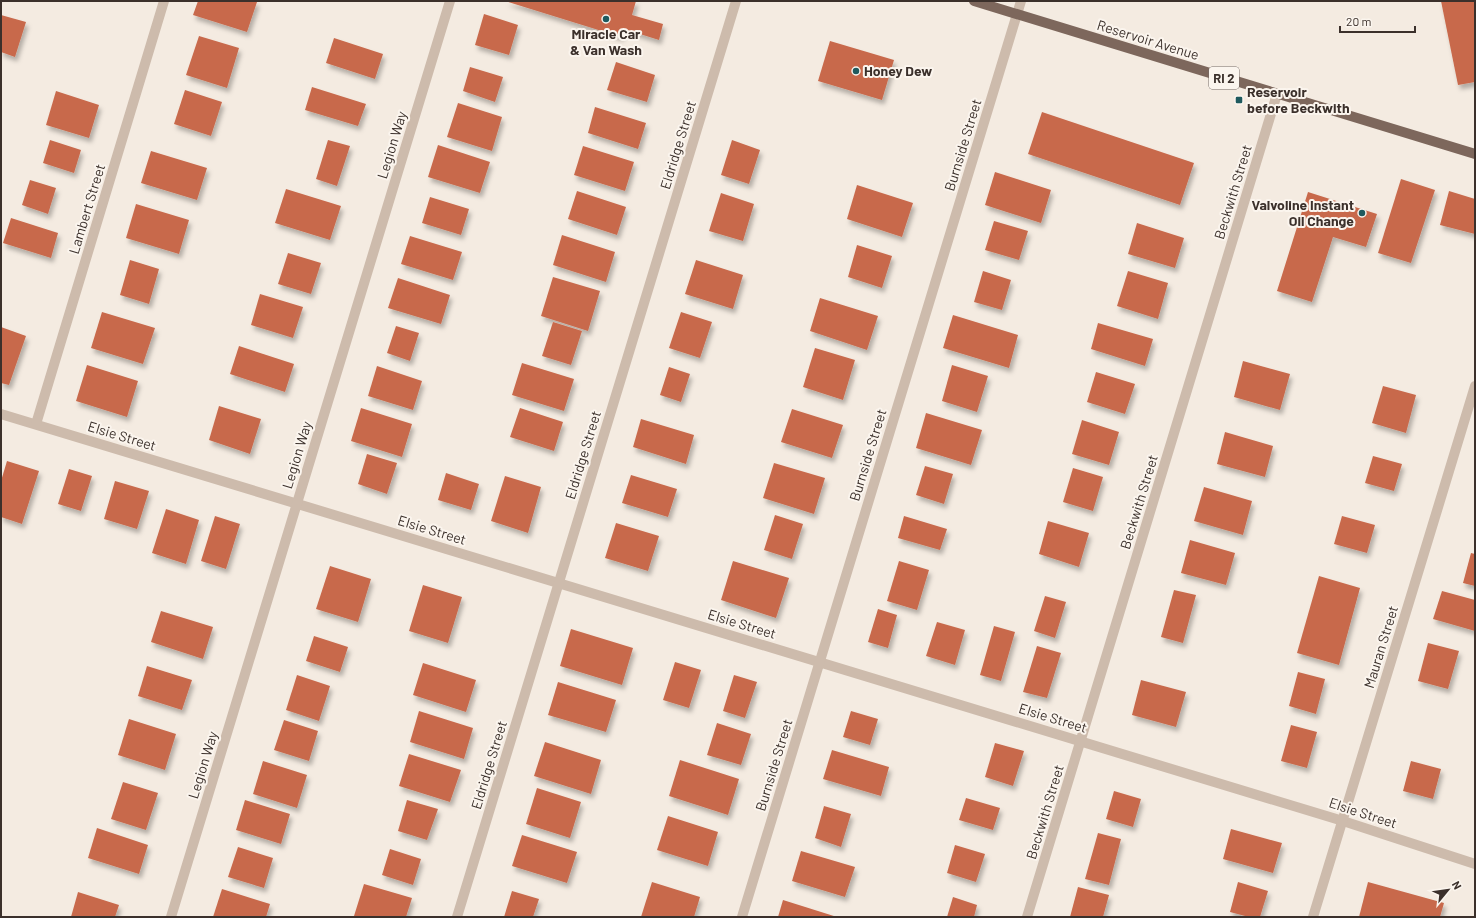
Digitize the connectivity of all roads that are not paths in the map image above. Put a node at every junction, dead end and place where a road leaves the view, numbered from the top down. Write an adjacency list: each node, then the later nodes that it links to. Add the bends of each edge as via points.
1 (164, 1): 11 (street, Lambert Street)
2 (450, 1): 12 (street, Legion Way)
3 (736, 1): 13 (street, Eldridge Street)
4 (974, 1): 6 (main road, Reservoir Avenue / RI 2)
5 (1021, 1): 6 (street, Burnside Street)
6 (1017, 14): 7 (main road, Reservoir Avenue / RI 2); 14 (street, Burnside Street)
7 (1277, 94): 8 (main road, Reservoir Avenue / RI 2); 15 (street, Beckwith Street)
8 (1475, 154)
9 (1475, 386): 16 (street, Mauran Street)
10 (1, 414): 11 (street, Elsie Street)
11 (36, 424): 12 (street, Elsie Street)
12 (297, 504): 13 (street, Elsie Street); 18 (street, Legion Way)
13 (559, 583): 14 (street, Elsie Street); 19 (street, Eldridge Street)
14 (820, 662): 15 (street, Elsie Street); 20 (street, Burnside Street)
15 (1081, 741): 16 (street, Elsie Street); 21 (street, Beckwith Street)
16 (1342, 821): 17 (street, Elsie Street); 22 (street, Mauran Street)
17 (1475, 864)
18 (171, 917)
19 (457, 917)
20 (742, 917)
21 (1027, 917)
22 (1313, 917)

